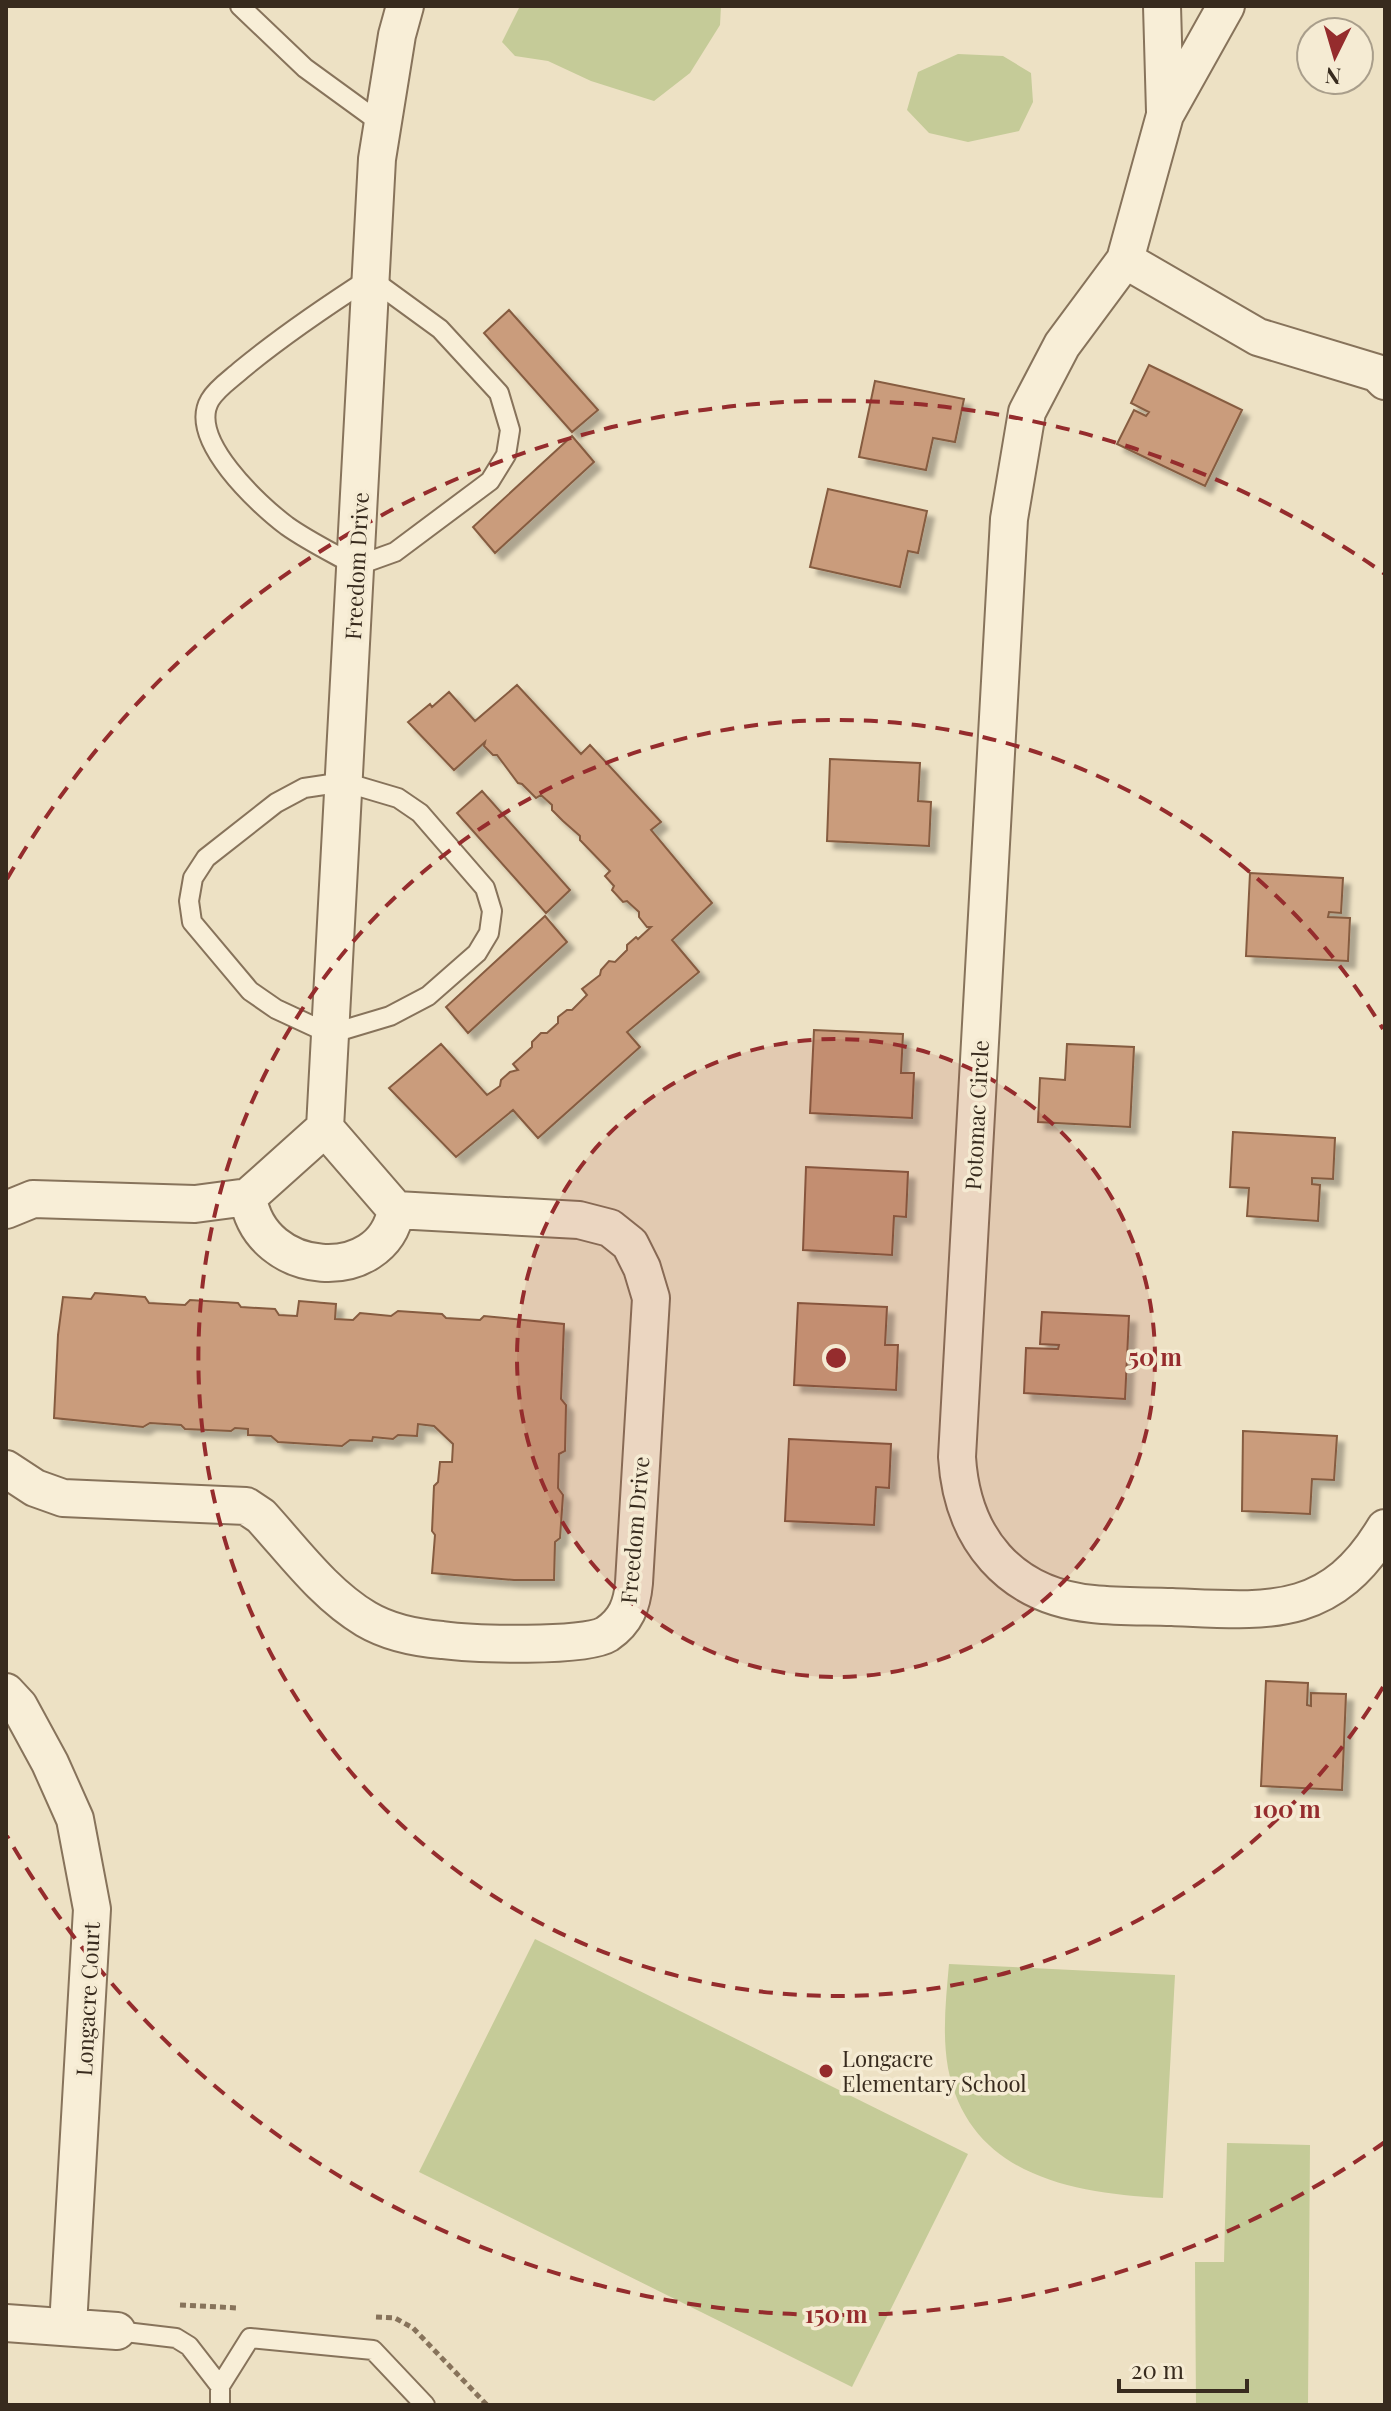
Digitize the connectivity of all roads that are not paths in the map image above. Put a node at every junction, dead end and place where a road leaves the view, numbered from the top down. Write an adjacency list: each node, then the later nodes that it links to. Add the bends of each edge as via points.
1 (240, 6): 6 (lane, via 305,68)
2 (405, 6): 6 (street, Freedom Drive)
3 (1162, 6): 5 (street, Potomac Circle)
4 (1226, 6): 5 (street, Potomac Circle)
5 (1165, 115): 7 (street, Potomac Circle)
6 (382, 124): 8 (street, Freedom Drive)
7 (1125, 260): 9 (street, via 1258,337 1377,373); 18 (street, Potomac Circle, via 1062,345 1027,412 1009,519 959,1486 979,1539 999,1562 1055,1596 1091,1604 1278,1608 1318,1596 1348,1577)
8 (370, 278): 10 (street, Freedom Drive); 10 (lane, via 440,329 499,393 510,430 506,455 490,481 395,552); 10 (lane, via 226,383 209,401 205,424 212,446 255,499 289,527)
9 (1385, 381)
10 (356, 566): 11 (street, Freedom Drive)
11 (344, 782): 12 (street, Freedom Drive); 12 (lane, via 304,788 276,803 206,858 193,878 189,901 192,922 250,991); 12 (lane, via 398,798 420,813 485,888 492,911 489,933 477,953 428,996 390,1016)
12 (330, 1034): 13 (street, Freedom Drive)
13 (325, 1128): 14 (street); 16 (street)
14 (248, 1197): 15 (street, via 195,1204 33,1199); 16 (street, via 250,1215 283,1252 325,1264 367,1252 394,1224)
15 (6, 1210)
16 (396, 1210): 17 (street, Freedom Drive, via 579,1220 610,1228 630,1244 642,1268 651,1298 634,1583 623,1620 604,1636 567,1644 443,1641 404,1634 368,1621 341,1602 246,1506 63,1498)
17 (6, 1469)
18 (1385, 1528)
19 (6, 1692): 21 (street, Longacre Court, via 19,1706 75,1819 92,1909)
20 (6, 2323): 21 (street)
21 (68, 2326): 22 (street)
22 (117, 2331): 23 (lane, via 176,2338 189,2346)
23 (220, 2396): 24 (lane, via 250,2338 373,2350)
24 (425, 2405)

